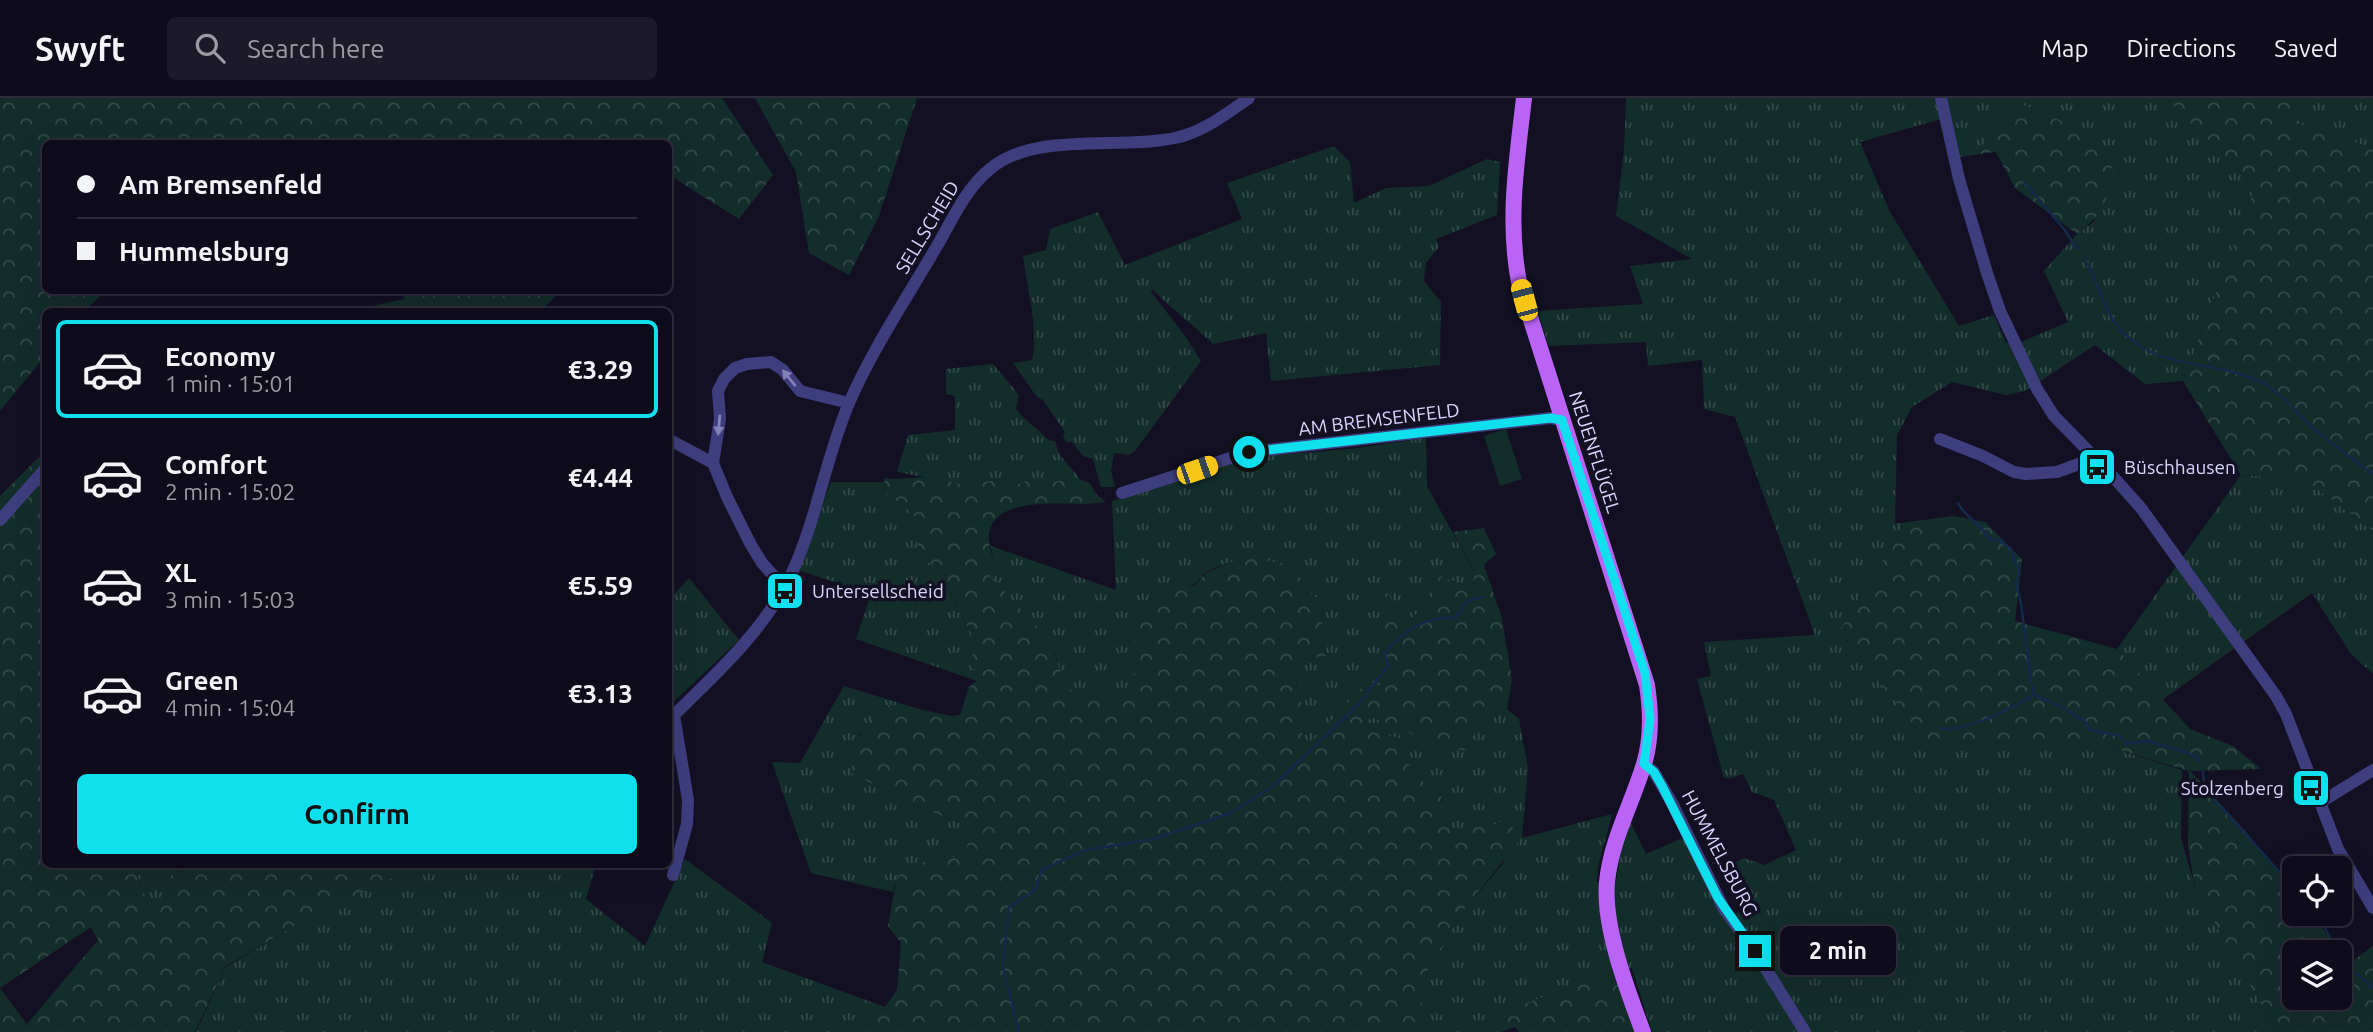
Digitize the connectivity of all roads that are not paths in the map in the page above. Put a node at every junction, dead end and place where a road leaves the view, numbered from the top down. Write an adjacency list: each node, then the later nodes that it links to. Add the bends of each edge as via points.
1 (1249, 98): 4 (street, SELLSCHEID, via 1182,136 1033,148 996,164 964,200)
2 (1524, 98): 5 (main road, NEUENFLÜGEL, via 1513,200 1514,253)
3 (1941, 98): 8 (street, via 1959,178 2000,311 2053,415)
4 (849, 403): 9 (street, one-way to 9, via 806,394 771,362 735,368 718,391 720,419); 13 (street, SELLSCHEID, via 816,512)
5 (1562, 420): 11 (street, AM BREMSENFELD, via 1249,452); 14 (main road, NEUENFLÜGEL, via 1645,673 1650,719)
6 (1940, 439): 8 (street, via 2026,474 2057,472)
7 (672, 441): 9 (street)
8 (2095, 458): 16 (street, via 2158,531 2276,696)
9 (713, 463): 13 (street, via 756,553)
10 (42, 473): 12 (street)
11 (1122, 493)
12 (0, 520)
13 (784, 587): 17 (street, SELLSCHEID, via 747,641 674,715 688,800 687,824)
14 (1644, 764): 19 (main road, NEUENFLÜGEL, via 1606,884 1617,951); 20 (street, HUMMELSBURG, via 1672,803 1724,909)
15 (2373, 770): 16 (street)
16 (2321, 802): 18 (street, via 2347,867)
17 (673, 875)
18 (2373, 908)
19 (1643, 1032)
20 (1805, 1032)

